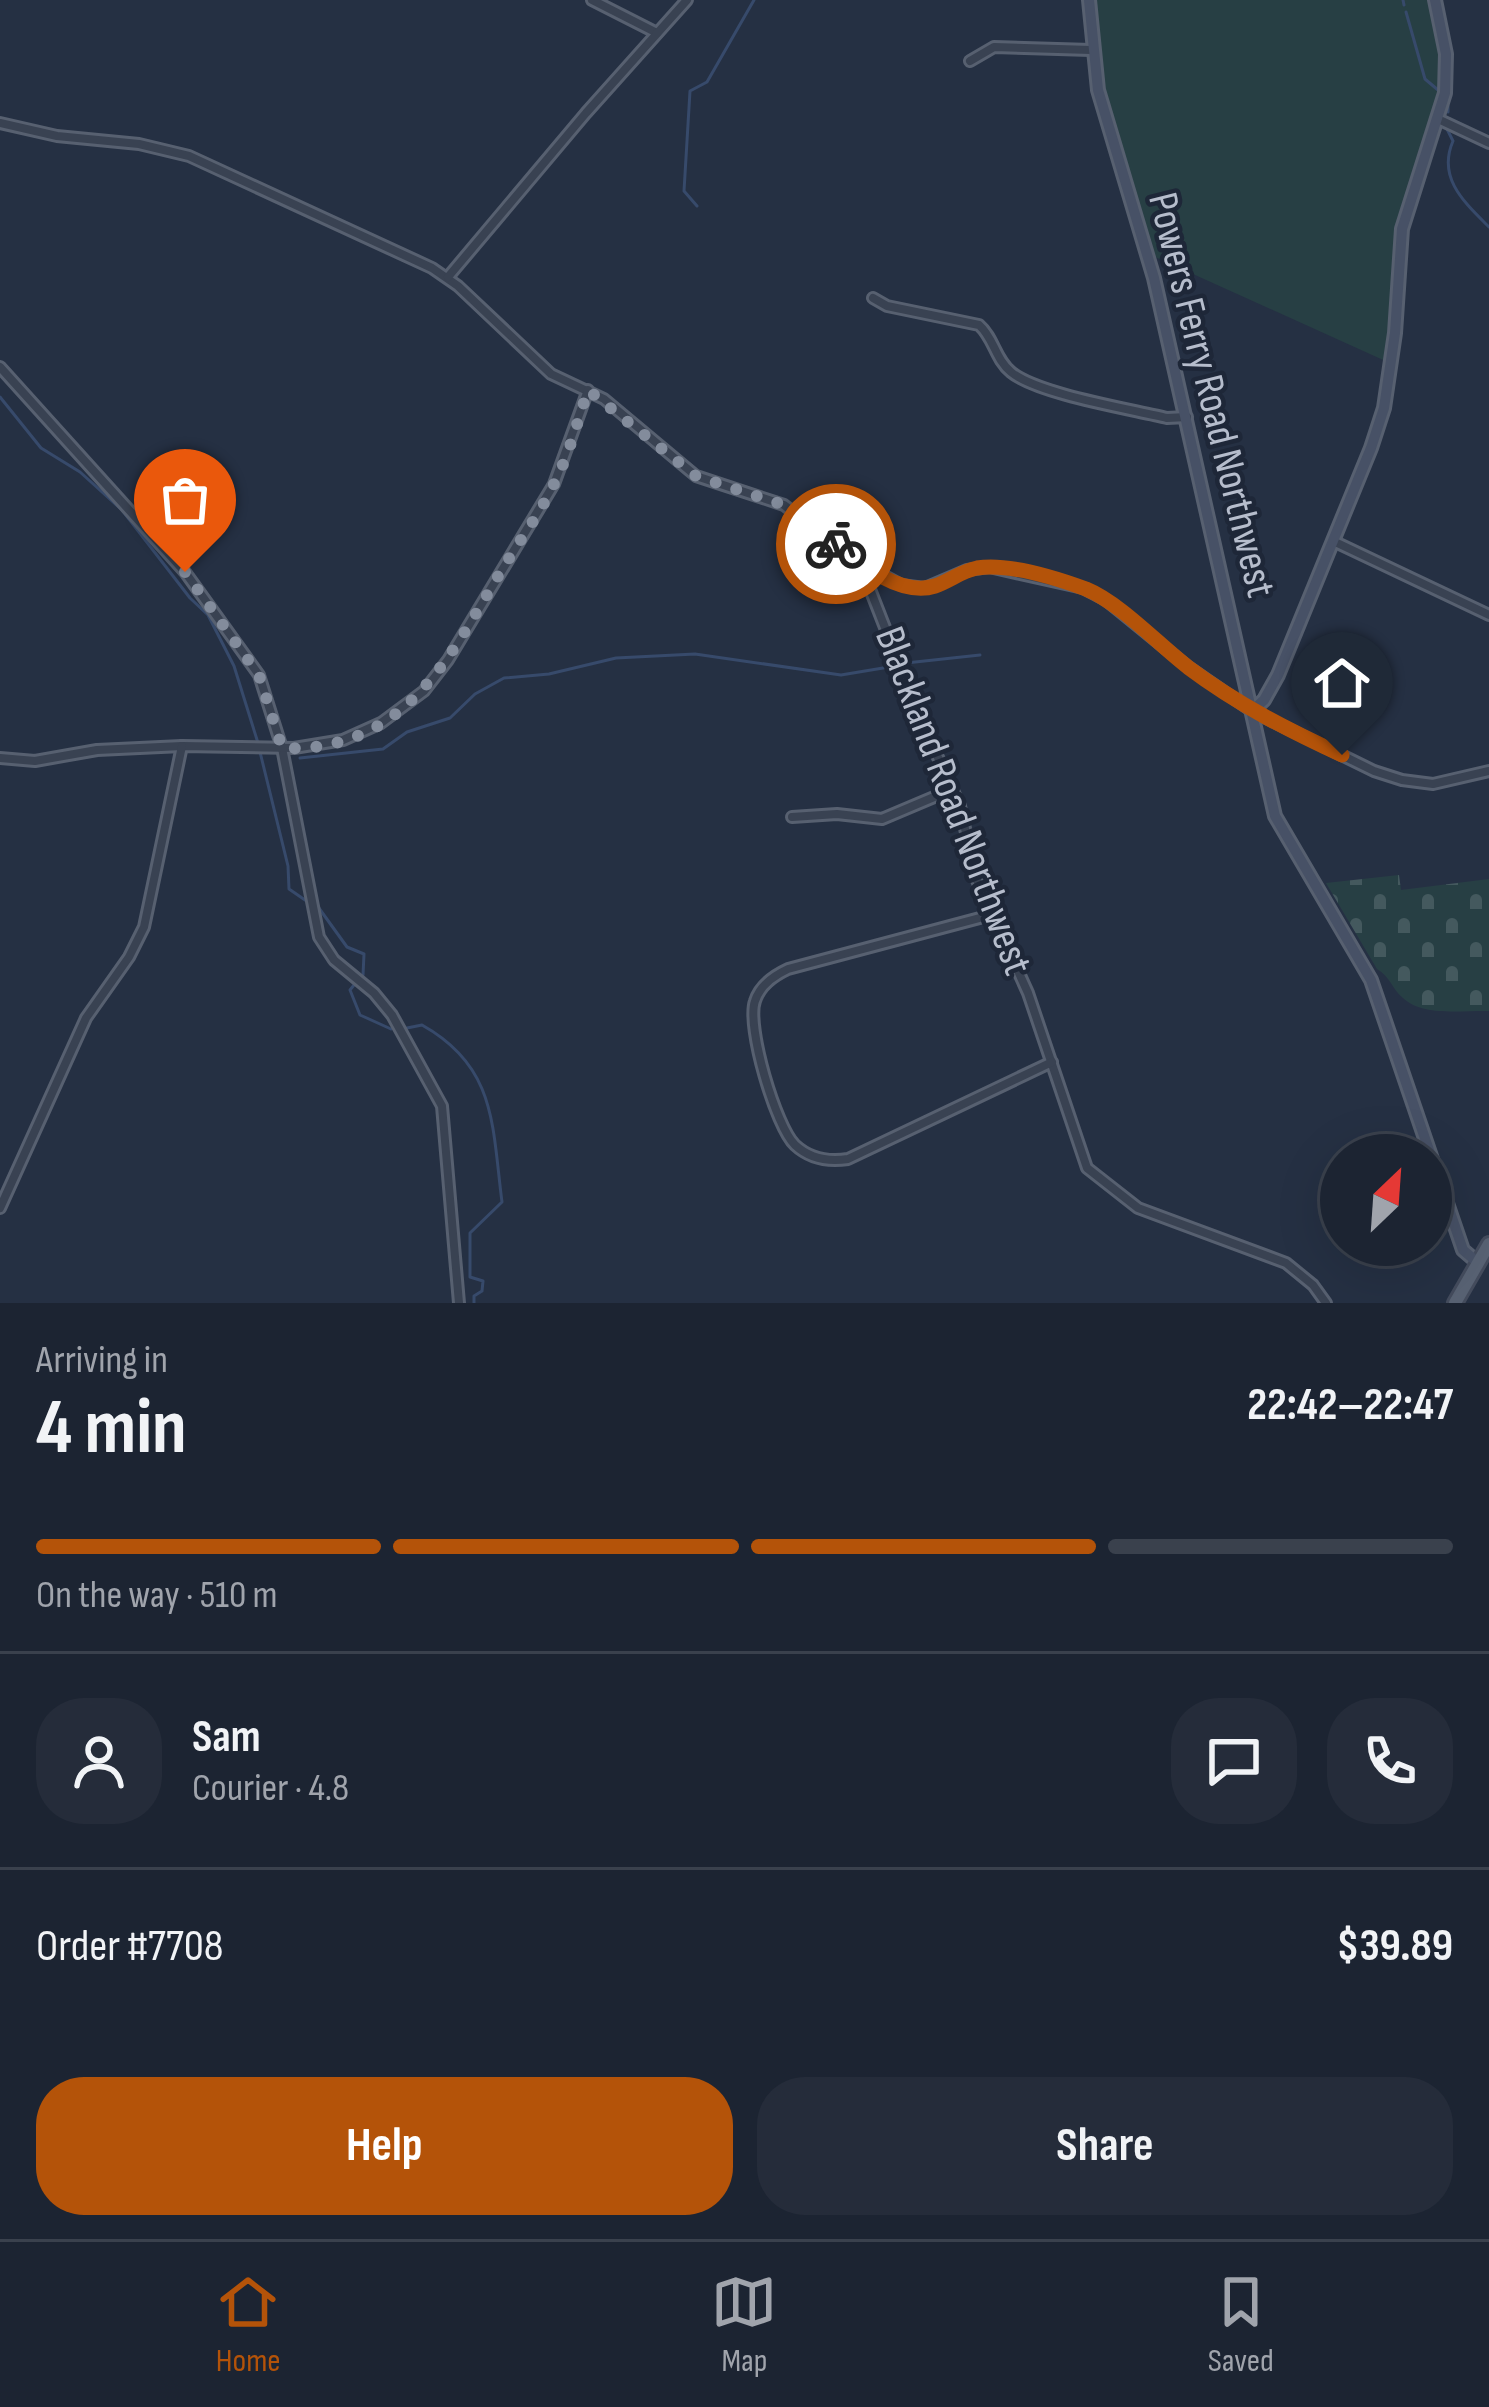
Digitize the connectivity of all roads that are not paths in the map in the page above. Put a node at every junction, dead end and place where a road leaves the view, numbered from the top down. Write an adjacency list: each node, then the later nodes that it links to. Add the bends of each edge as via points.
1 (592, 0): 5 (street)
2 (688, 0): 5 (street)
3 (1088, 0): 6 (street, Powers Ferry Road Northwest)
4 (1435, 0): 8 (street, via 1447,72)
5 (657, 33): 11 (street)
6 (1091, 50): 7 (street, via 994,47); 15 (street, Powers Ferry Road Northwest)
7 (970, 61)
8 (1438, 118): 10 (street); 16 (street, via 1402,230 1384,408)
9 (0, 123): 11 (street, Blackland Road Northwest, via 189,156)
10 (1489, 143)
11 (448, 277): 14 (street, Blackland Road Northwest, via 551,374)
12 (873, 298): 15 (street, via 979,325 1005,366 1026,381)
13 (0, 367): 21 (street, via 218,613 259,675)
14 (588, 390): 17 (street, Blackland Road Northwest, via 696,476 784,505); 21 (street, via 550,491 436,678 362,734)
15 (1187, 417): 19 (street, Powers Ferry Road Northwest)
16 (1333, 540): 18 (street); 19 (street, via 1278,674)
17 (869, 568): 19 (street, via 915,588 989,567 1083,588); 24 (street, Blackland Road Northwest, via 880,616)
18 (1489, 616)
19 (1252, 711): 23 (street, via 1402,780 1447,783); 30 (street, Powers Ferry Road Northwest, via 1276,815 1371,980 1463,1250)
20 (182, 746): 21 (street); 22 (street); 28 (street, via 139,939 86,1018)
21 (282, 748): 31 (street, via 319,937 392,1015 442,1106)
22 (0, 758)
23 (1489, 771)
24 (953, 789): 25 (street, via 882,819); 26 (street, Blackland Road Northwest)
25 (791, 817)
26 (991, 915): 27 (street, Blackland Road Northwest); 27 (street, via 788,969 766,982 752,1023 782,1126 808,1155 848,1159)
27 (1052, 1062): 32 (street, Blackland Road Northwest, via 1079,1150 1104,1184 1138,1208 1286,1263)
28 (0, 1208)
29 (1489, 1244): 30 (main road)
30 (1477, 1262): 33 (main road)
31 (459, 1303)
32 (1326, 1303)
33 (1455, 1303)

